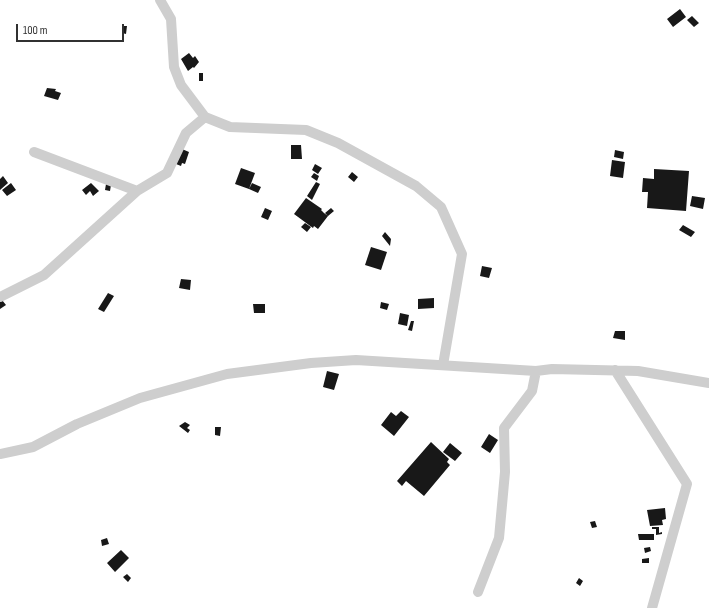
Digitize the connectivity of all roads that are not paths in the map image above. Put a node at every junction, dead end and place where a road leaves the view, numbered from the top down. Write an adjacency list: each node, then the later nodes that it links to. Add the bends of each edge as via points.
1 (160, 0): 2 (street, via 171,20 174,66 181,85)
2 (205, 117): 4 (street, via 186,133 167,173); 6 (street, via 230,127 306,130 338,143 416,186 441,207 462,254)
3 (34, 152): 4 (street)
4 (137, 191): 5 (street, via 44,275)
5 (0, 297)
6 (443, 365): 8 (street); 10 (street, via 356,360 227,374 140,398 77,424 33,447)
7 (615, 370): 8 (street); 9 (street, via 638,371); 12 (street, via 687,484)
8 (536, 371): 11 (street, via 532,391 504,428 505,472 499,538)
9 (709, 383)
10 (0, 454)
11 (478, 592)
12 (652, 608)

